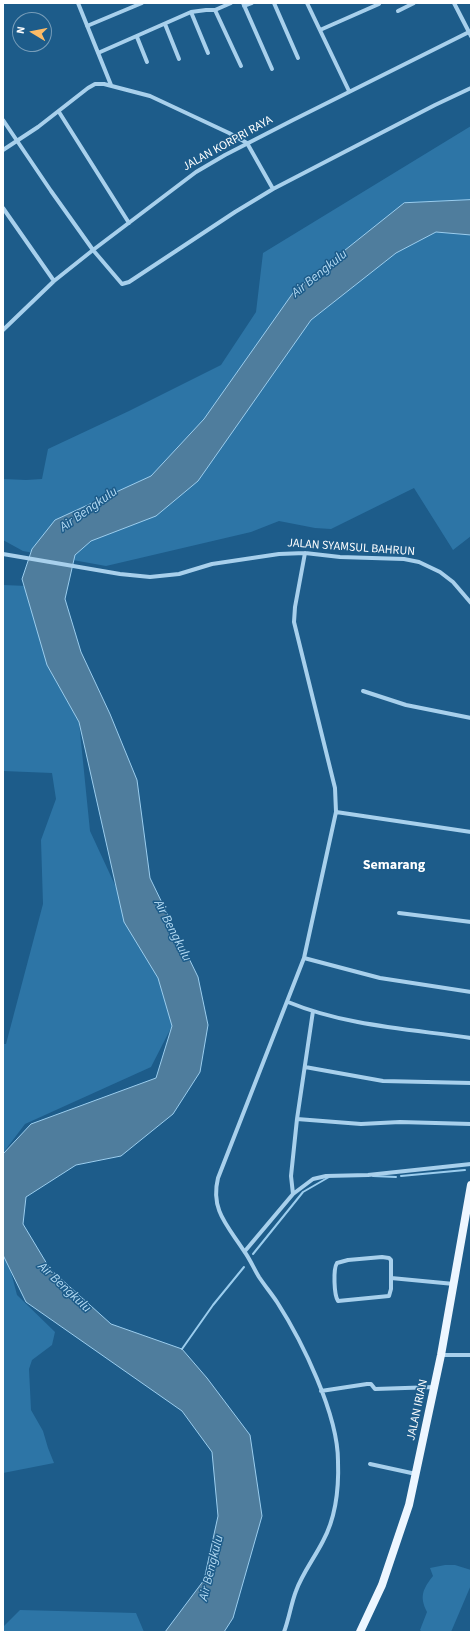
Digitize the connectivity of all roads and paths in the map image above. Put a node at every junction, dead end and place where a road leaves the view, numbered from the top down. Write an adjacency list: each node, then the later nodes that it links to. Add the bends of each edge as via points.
1 (78, 3): 16 (street)
2 (142, 3): 16 (street)
3 (230, 3): 12 (street)
4 (252, 3): 11 (street)
5 (274, 3): 22 (street)
6 (313, 3): 9 (street)
7 (414, 3): 13 (street)
8 (454, 3): 18 (street)
9 (307, 4): 17 (street)
10 (379, 4): 17 (street)
11 (244, 5): 26 (street)
12 (215, 10): 14 (street); 25 (street)
13 (398, 11)
14 (191, 12): 15 (street); 21 (street)
15 (164, 24): 19 (street); 23 (street)
16 (87, 26): 20 (street)
17 (320, 30): 29 (street)
18 (470, 33): 29 (street, JALAN KORPRI RAYA)
19 (137, 36): 20 (street); 24 (street)
20 (98, 53): 27 (street)
21 (208, 53)
22 (298, 58)
23 (179, 59)
24 (147, 62)
25 (241, 66)
26 (272, 69)
27 (112, 85): 30 (street, via 93,85); 33 (street, via 150,96)
28 (471, 88): 35 (street)
29 (349, 91): 33 (street, JALAN KORPRI RAYA)
30 (59, 112): 32 (street); 37 (street)
31 (3, 120): 32 (street)
32 (17, 142): 34 (street); 38 (street)
33 (247, 143): 35 (street); 37 (street, JALAN KORPRI RAYA, via 196,172)
34 (3, 150)
35 (274, 189): 38 (street, via 124,284 120,283)
36 (3, 208): 39 (street)
37 (129, 223): 38 (street, JALAN KORPRI RAYA)
38 (93, 250): 39 (street, JALAN KORPRI RAYA)
39 (54, 281): 40 (street, JALAN KORPRI RAYA)
40 (3, 330)
41 (305, 553): 42 (street, JALAN SYAMSUL BAHRUN, via 254,557 212,564 179,574 150,577); 43 (street, JALAN SYAMSUL BAHRUN, via 419,562 449,579); 46 (street, via 294,622 335,788)
42 (3, 554)
43 (471, 603)
44 (363, 691): 45 (street, via 406,705)
45 (471, 718)
46 (336, 812): 47 (street); 50 (street)
47 (471, 832)
48 (399, 913): 49 (street)
49 (471, 922)
50 (304, 958): 51 (street, via 380,978); 52 (street)
51 (471, 992)
52 (288, 1002): 53 (street); 62 (street, via 216,1185 217,1206 221,1217)
53 (313, 1011): 54 (street, via 373,1026); 55 (street)
54 (471, 1038)
55 (305, 1067): 56 (street, via 383,1081); 57 (street)
56 (471, 1082)
57 (297, 1119): 58 (street, via 361,1124); 61 (street, via 291,1176)
58 (471, 1124)
59 (471, 1164): 61 (street, via 376,1174 326,1176 313,1179)
60 (471, 1185): 64 (main road, JALAN IRIAN)
61 (293, 1194): 62 (street)
62 (245, 1252): 68 (street, via 296,1334)
63 (391, 1278): 63 (street, via 391,1292 387,1297 340,1302 336,1298 335,1268 339,1262 389,1258); 64 (street)
64 (454, 1284): 65 (main road, JALAN IRIAN)
65 (441, 1355): 66 (street); 67 (main road, JALAN IRIAN)
66 (471, 1355)
67 (435, 1387): 68 (street, via 375,1389 371,1384 367,1384); 70 (main road, JALAN IRIAN)
68 (321, 1391): 71 (street, via 337,1442 336,1505 331,1524 296,1591)
69 (370, 1464): 70 (street)
70 (416, 1474): 72 (main road, JALAN IRIAN, via 409,1505 382,1585)
71 (284, 1632)
72 (360, 1632)

